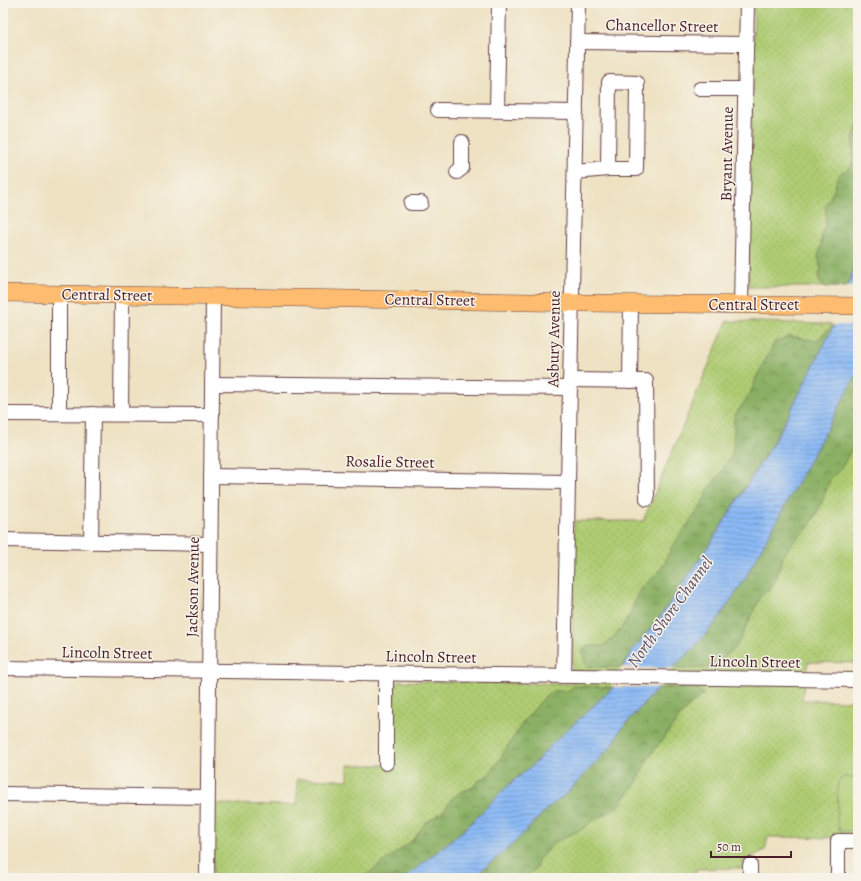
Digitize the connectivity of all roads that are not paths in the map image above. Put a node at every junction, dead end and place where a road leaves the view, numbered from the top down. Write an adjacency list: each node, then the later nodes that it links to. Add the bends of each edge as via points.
1 (499, 3): 9 (street)
2 (578, 3): 4 (street, Asbury Avenue)
3 (747, 3): 5 (street, Bryant Avenue)
4 (578, 42): 5 (street, Chancellor Street); 10 (street, Asbury Avenue)
5 (746, 44): 7 (street, Bryant Avenue)
6 (700, 89): 7 (street)
7 (745, 89): 21 (street, Bryant Avenue)
8 (438, 110): 9 (street)
9 (497, 110): 10 (street)
10 (576, 112): 14 (street, Asbury Avenue)
11 (462, 142): 12 (street, via 460,170)
12 (474, 158)
13 (608, 169): 13 (street, via 636,169 637,82 610,82); 14 (street)
14 (575, 172): 19 (street, Asbury Avenue)
15 (3, 293): 16 (main road, Central Street)
16 (59, 294): 17 (main road, Central Street); 27 (street)
17 (122, 295): 18 (main road, Central Street); 29 (street)
18 (213, 297): 19 (main road, Central Street); 24 (street, Jackson Avenue)
19 (572, 303): 20 (main road, Central Street); 25 (street, Asbury Avenue)
20 (631, 304): 21 (main road, Central Street); 23 (street)
21 (741, 305): 22 (main road, Central Street)
22 (858, 306)
23 (630, 381): 25 (street); 33 (street, via 646,381)
24 (212, 384): 25 (street); 30 (street, Jackson Avenue)
25 (570, 384): 32 (street, Asbury Avenue)
26 (3, 414): 27 (street)
27 (59, 414): 28 (street)
28 (92, 414): 29 (street); 35 (street)
29 (120, 414): 30 (street)
30 (212, 415): 31 (street, Jackson Avenue)
31 (211, 476): 32 (street, Rosalie Street); 36 (street, Jackson Avenue)
32 (568, 482): 40 (street, Asbury Avenue)
33 (647, 499)
34 (3, 540): 35 (street)
35 (91, 542): 36 (street)
36 (210, 544): 38 (street, Jackson Avenue)
37 (3, 668): 38 (street, Lincoln Street)
38 (208, 671): 39 (street, Lincoln Street); 44 (street, Jackson Avenue)
39 (386, 673): 40 (street, Lincoln Street); 42 (street)
40 (564, 676): 41 (street, Lincoln Street)
41 (858, 680)
42 (386, 764)
43 (3, 794): 44 (street)
44 (207, 797): 46 (street, Jackson Avenue)
45 (858, 842): 47 (street, via 838,841)
46 (207, 878)
47 (838, 878)

